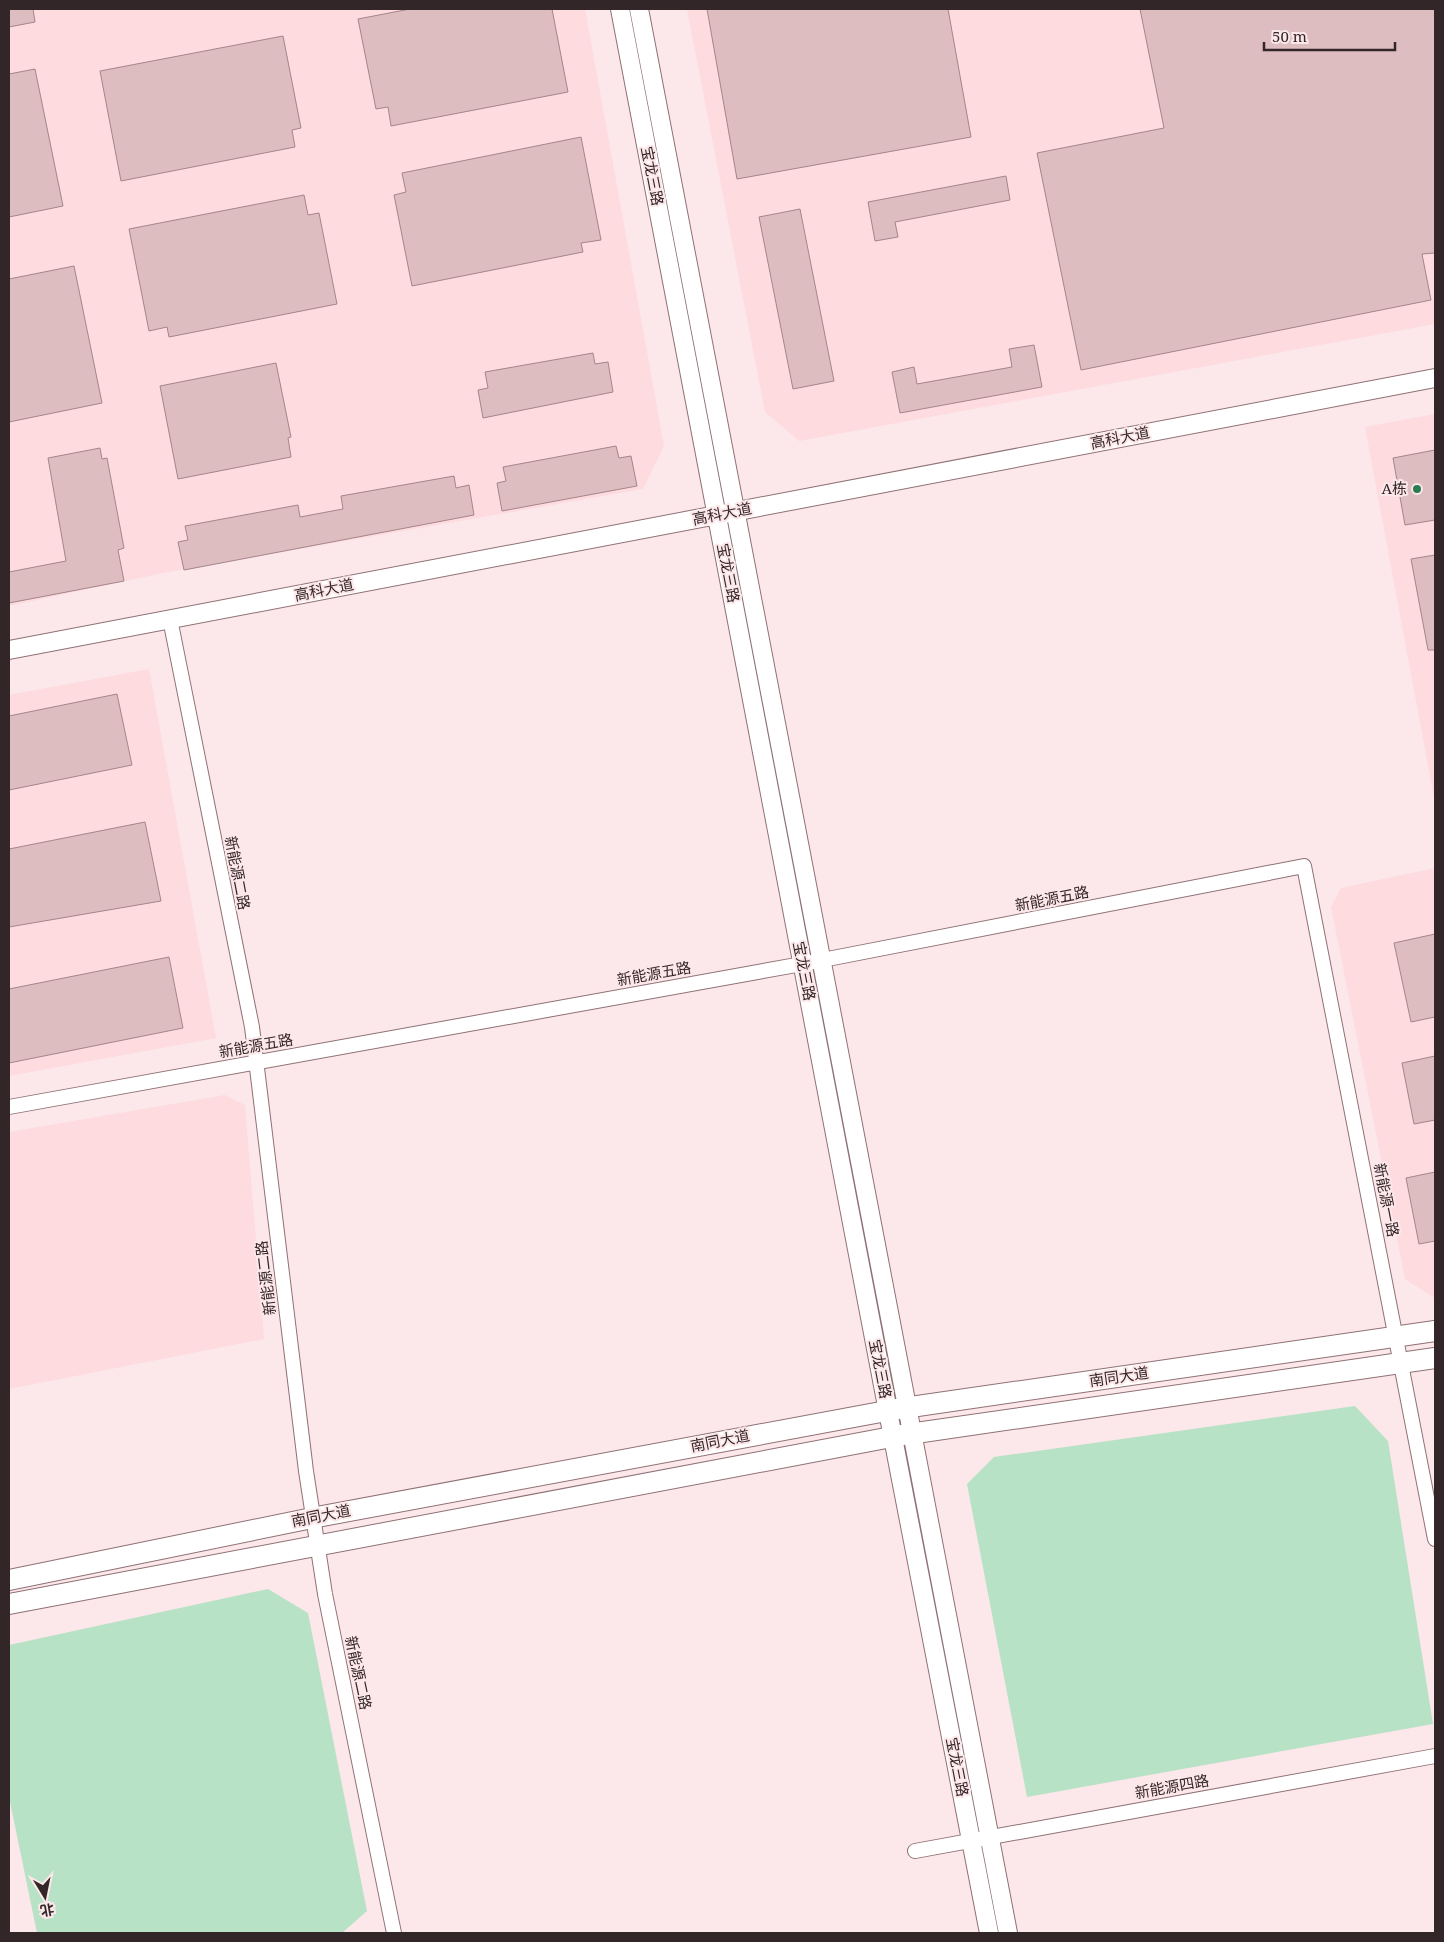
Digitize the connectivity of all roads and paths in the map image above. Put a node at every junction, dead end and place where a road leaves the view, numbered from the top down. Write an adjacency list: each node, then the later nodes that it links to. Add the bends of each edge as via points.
1 (620, 9): 5 (street, 宝龙三路)
2 (639, 9): 4 (street, 宝龙三路)
3 (1435, 378): 4 (street, 高科大道)
4 (736, 512): 5 (street, 高科大道); 9 (street, 宝龙三路)
5 (717, 515): 6 (street, 高科大道); 10 (street, 宝龙三路)
6 (170, 619): 7 (street, 高科大道); 11 (street, 新能源二路, via 252,1026)
7 (9, 650)
8 (1304, 866): 9 (street, 新能源五路); 14 (street, 新能源一路)
9 (822, 960): 10 (street, 新能源五路); 17 (street, 宝龙三路)
10 (802, 964): 11 (street, 新能源五路); 18 (street, 宝龙三路)
11 (256, 1062): 12 (street, 新能源五路); 21 (street, 新能源二路)
12 (9, 1107)
13 (1435, 1331): 14 (main road, 南同大道)
14 (1396, 1337): 16 (street, 新能源一路); 17 (main road, 南同大道)
15 (1435, 1358): 16 (main road, 南同大道)
16 (1401, 1363): 19 (main road, 南同大道); 22 (street, 新能源一路)
17 (908, 1407): 18 (main road, 南同大道); 19 (street, 宝龙三路)
18 (888, 1410): 20 (street, 宝龙三路); 21 (main road, 南同大道)
19 (913, 1433): 20 (main road, 南同大道); 27 (street, 宝龙三路)
20 (893, 1436): 23 (main road, 南同大道); 28 (street, 宝龙三路)
21 (313, 1518): 23 (street, 新能源二路); 24 (main road, 南同大道)
22 (1435, 1539)
23 (317, 1546): 25 (main road, 南同大道); 30 (street, 新能源二路)
24 (9, 1580)
25 (9, 1604)
26 (1435, 1756): 27 (street, 新能源四路)
27 (990, 1837): 28 (street, 新能源四路); 32 (street, 宝龙三路)
28 (971, 1840): 29 (street, 新能源四路); 31 (street, 宝龙三路)
29 (915, 1851)
30 (394, 1933)
31 (989, 1933)
32 (1008, 1933)

